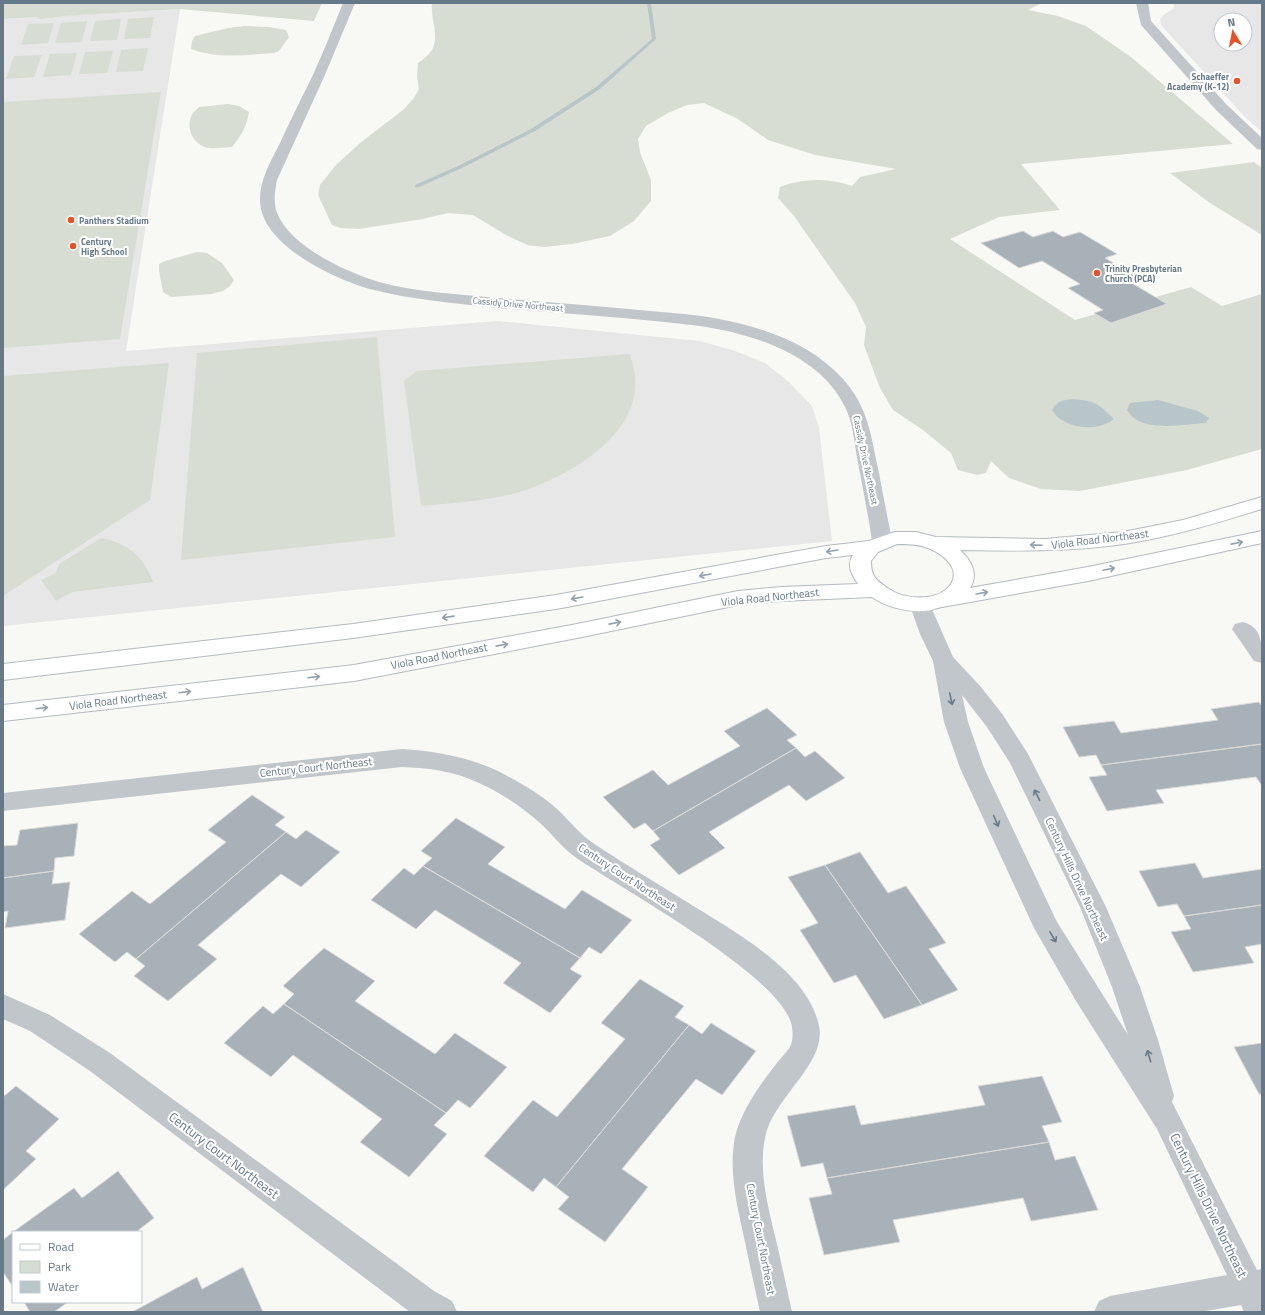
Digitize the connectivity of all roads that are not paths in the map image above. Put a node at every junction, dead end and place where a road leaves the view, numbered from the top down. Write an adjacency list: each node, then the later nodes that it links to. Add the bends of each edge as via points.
1 (349, 3): 7 (street, Cassidy Drive Northeast, via 268,187 269,213 290,240 307,254 374,285 443,297 695,321 752,332 792,349 816,363 850,398 859,420)
2 (1142, 3): 3 (street, via 1145,22 1221,107)
3 (1262, 146)
4 (1262, 503): 6 (main road, Viola Road Northeast, one-way to 6, via 1186,526 1123,538 1045,545)
5 (1262, 537): 9 (main road, one-way to 5, via 1088,574)
6 (933, 543): 7 (main road, via 895,538); 9 (main road, via 949,551 963,568 964,578 961,586 954,594)
7 (877, 544): 8 (main road, via 864,554 860,563 860,572); 14 (main road, one-way to 14, via 540,604 353,631)
8 (873, 590): 10 (main road, via 900,602); 15 (main road, Viola Road Northeast, one-way to 8, via 354,672 738,598)
9 (943, 600): 10 (main road)
10 (920, 604): 13 (street, Century Hills Drive Northeast)
11 (1243, 629): 12 (street)
12 (1262, 656)
13 (944, 661): 18 (street, Century Hills Drive Northeast, one-way to 18, via 958,728 972,768 1047,928); 18 (street, Century Hills Drive Northeast, one-way to 13, via 1144,1040 1089,900 1020,760 995,721)
14 (3, 672)
15 (3, 713)
16 (3, 802): 21 (street, Century Court Northeast, via 402,758 426,758 461,765 502,784 538,806 585,851 705,927 764,969 789,994 803,1014 806,1024 804,1050 756,1119 748,1154 752,1202)
17 (3, 1006): 20 (street, Century Court Northeast, via 40,1023 100,1062 423,1302)
18 (1167, 1120): 19 (street, Century Hills Drive Northeast)
19 (1257, 1295): 22 (street)
20 (441, 1312)
21 (776, 1312)
22 (1110, 1312)

